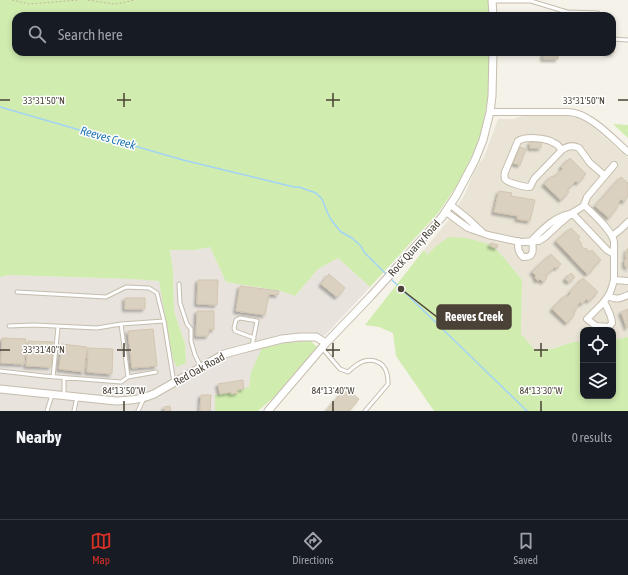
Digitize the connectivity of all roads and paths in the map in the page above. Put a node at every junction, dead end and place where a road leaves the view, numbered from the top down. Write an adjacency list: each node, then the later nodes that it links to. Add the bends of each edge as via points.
1 (12, 0): 2 (path, via 29,4)
2 (79, 0)
3 (88, 0): 4 (path, via 113,4)
4 (134, 0)
5 (492, 0): 6 (street); 7 (lane, via 531,1)
6 (492, 12)
7 (568, 12)
8 (616, 39): 9 (lane)
9 (628, 40)
10 (493, 56): 11 (street, Rock Quarry Road)
11 (490, 112): 13 (street, via 577,113 590,119); 16 (street, Rock Quarry Road, via 475,160)
12 (562, 150): 12 (street, via 530,186 525,187 505,178 505,172 521,139 549,140); 15 (street, via 571,146 579,148 590,163)
13 (628, 152)
14 (614, 165): 15 (street)
15 (605, 176): 17 (street, via 587,197)
16 (451, 205): 18 (street, Rock Quarry Road); 22 (street)
17 (584, 206): 19 (street); 23 (street)
18 (446, 212): 22 (street, via 468,228); 40 (street, Rock Quarry Road)
19 (572, 213): 24 (street, via 543,239); 26 (street, via 607,250)
20 (628, 222): 21 (street)
21 (626, 229): 23 (street)
22 (482, 232): 25 (street)
23 (612, 236): 26 (street)
24 (532, 240): 25 (street); 25 (street, via 532,253 526,257 519,253)
25 (518, 241)
26 (614, 253): 27 (street)
27 (614, 280): 28 (street); 32 (street)
28 (628, 281)
29 (179, 284): 41 (lane, via 180,303 191,329 191,341)
30 (17, 292): 34 (lane, via 106,296 126,287 149,288 158,293)
31 (628, 295): 32 (street, via 616,299)
32 (608, 296): 33 (street)
33 (604, 302): 33 (street, via 587,319 596,326 609,326 612,323)
34 (164, 321): 35 (lane); 47 (lane)
35 (121, 324): 37 (lane, via 96,328); 45 (lane)
36 (10, 326): 37 (lane)
37 (58, 327): 44 (lane)
38 (254, 338): 38 (lane, via 257,321 240,318 236,320 235,331); 39 (lane)
39 (252, 346): 40 (street, Red Oak Road, via 300,337 316,337); 41 (street, Red Oak Road, via 224,354)
40 (324, 346): 56 (street, Rock Quarry Road); 57 (lane, via 340,370 348,372 369,360 378,361 384,366 388,384)
41 (201, 367): 47 (street, Red Oak Road)
42 (0, 371): 44 (lane)
43 (156, 372): 45 (lane)
44 (53, 377): 46 (lane)
45 (128, 377): 46 (lane, via 121,382)
46 (64, 378): 50 (lane)
47 (174, 383): 52 (street, Red Oak Road)
48 (0, 389): 49 (street, Red Oak Road)
49 (52, 395): 50 (street, Red Oak Road); 53 (lane)
50 (64, 396): 51 (street, Red Oak Road)
51 (77, 397): 52 (street, Red Oak Road, via 116,401); 54 (lane)
52 (144, 398): 55 (lane)
53 (47, 410)
54 (74, 411)
55 (138, 411)
56 (268, 411)
57 (365, 411)

